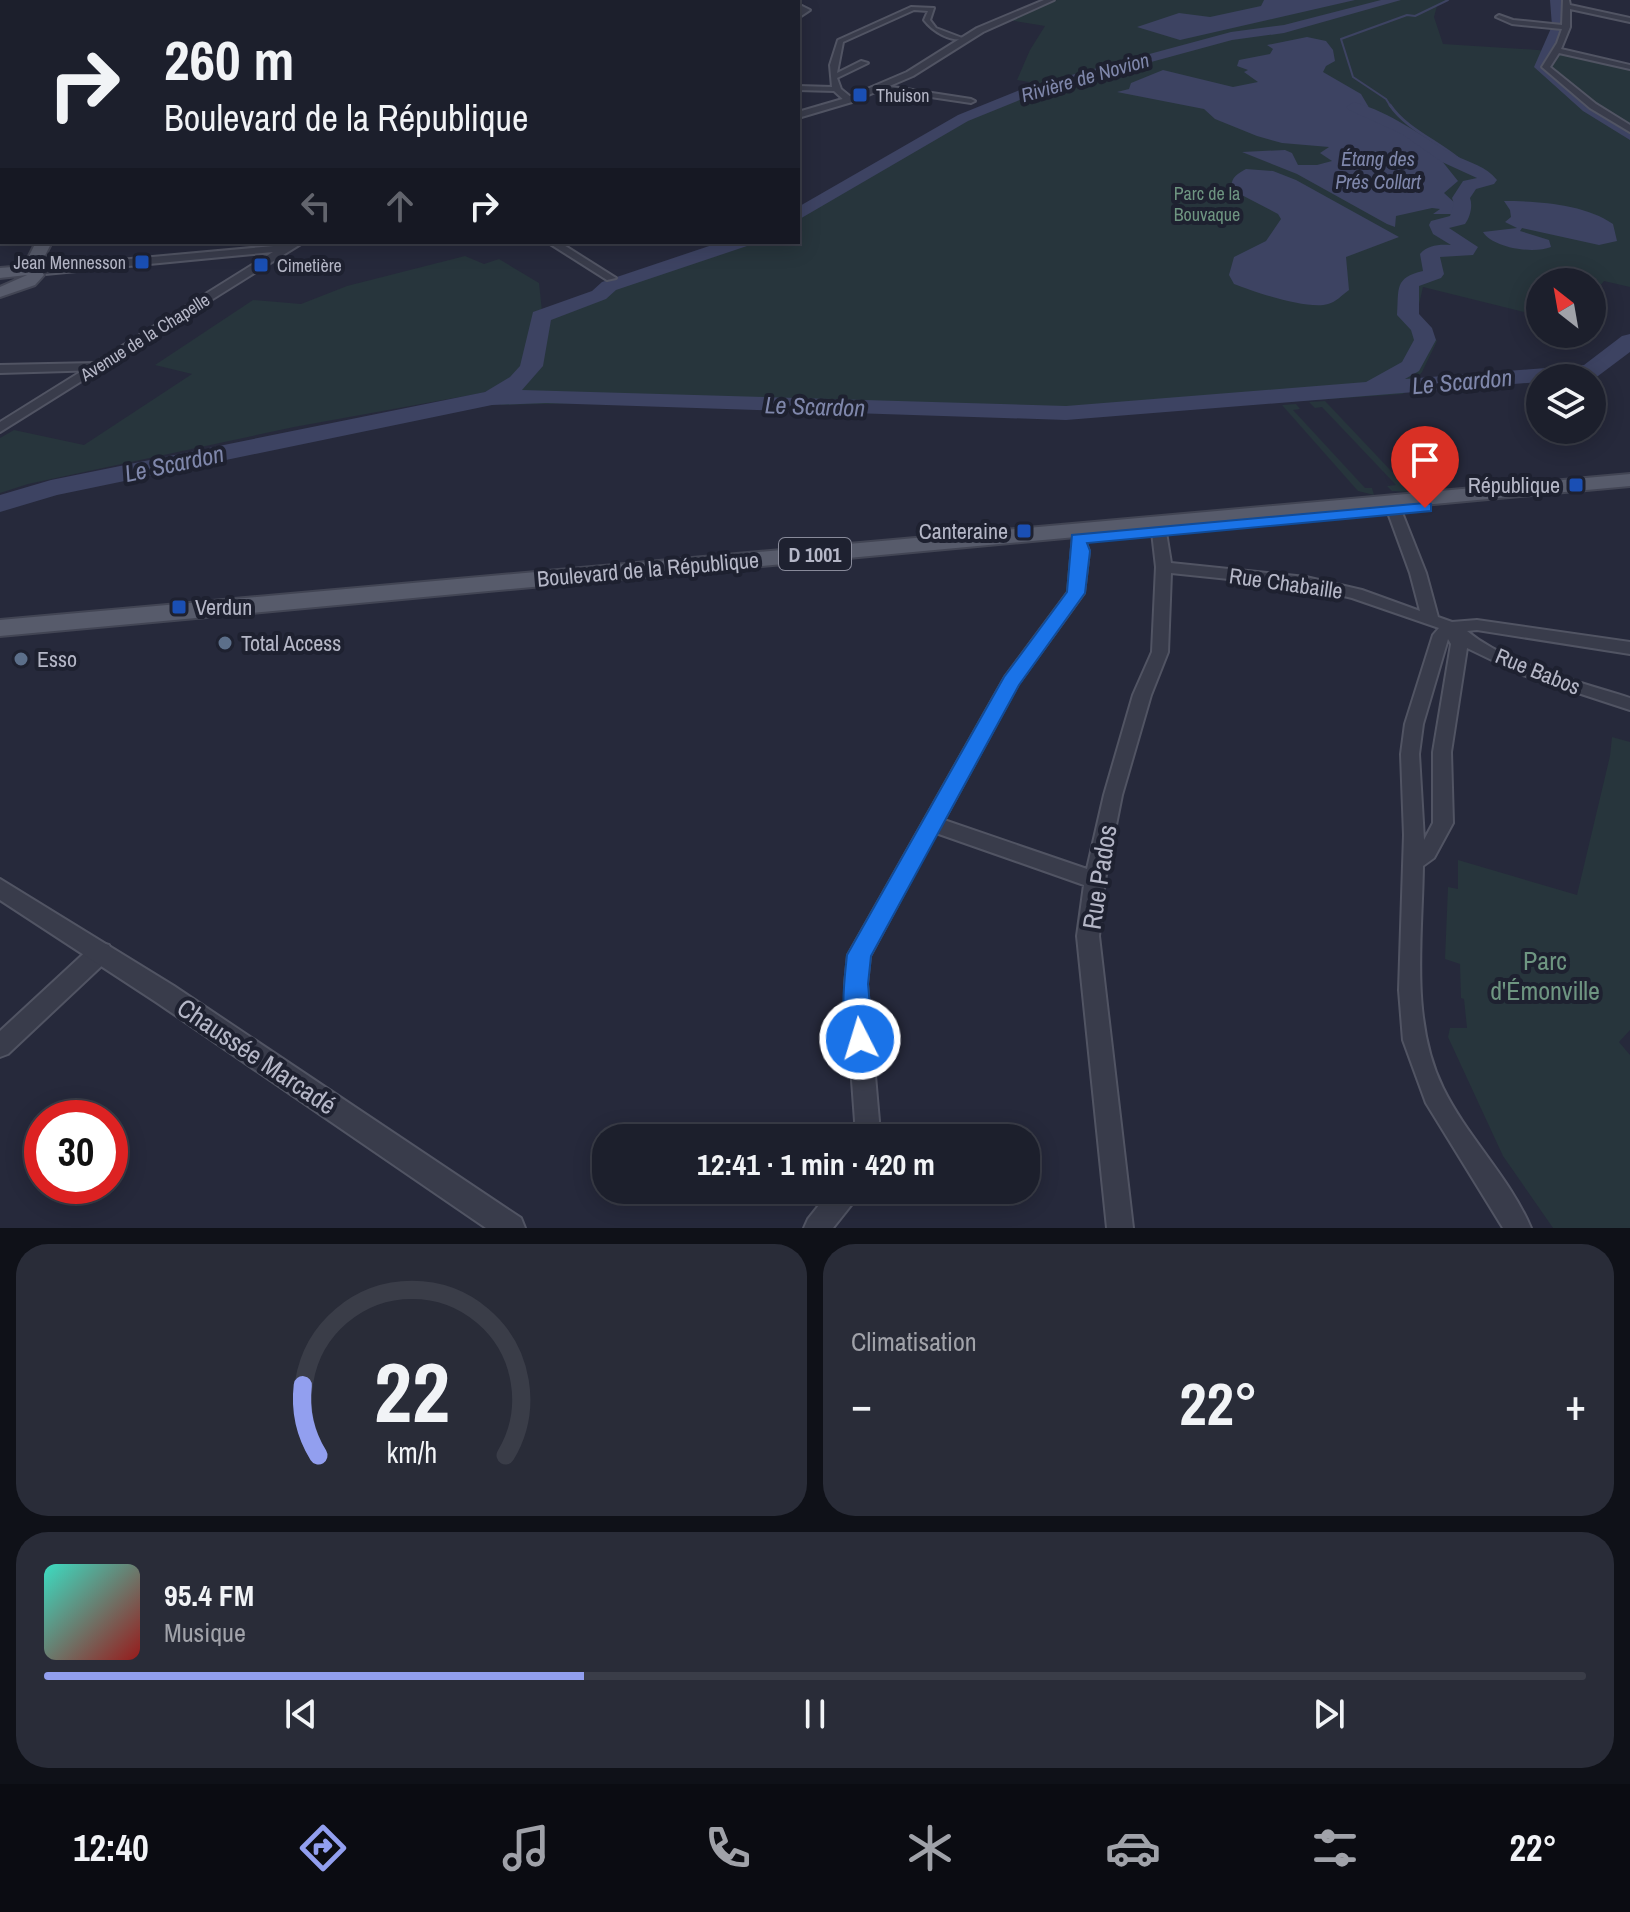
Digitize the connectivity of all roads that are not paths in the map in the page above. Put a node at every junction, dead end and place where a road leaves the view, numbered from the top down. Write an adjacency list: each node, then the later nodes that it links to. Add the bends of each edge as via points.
1 (1050, 0): 6 (street)
2 (1566, 3): 4 (street); 5 (street)
3 (1499, 17): 5 (street)
4 (1630, 20)
5 (1561, 27): 7 (street)
6 (962, 39): 10 (street, via 927,23 932,9 913,8 840,41); 11 (street, via 919,69)
7 (1557, 50): 9 (street); 17 (street, via 1546,67)
8 (864, 63): 10 (street)
9 (1630, 67)
10 (833, 77): 13 (street)
11 (880, 87): 14 (street); 15 (street)
12 (800, 88): 13 (street)
13 (837, 89): 14 (street)
14 (849, 100): 16 (street)
15 (971, 101)
16 (800, 114)
17 (1630, 129)
18 (555, 244): 22 (street)
19 (293, 245): 20 (street, via 68,269); 24 (street, Avenue de la Chapelle)
20 (35, 263): 21 (main road); 23 (main road)
21 (6, 272)
22 (611, 278)
23 (0, 292)
24 (97, 367): 25 (street); 26 (street, Avenue de la Chapelle)
25 (0, 369)
26 (0, 428)
27 (1630, 480): 35 (main road, Boulevard de la République / D 1001)
28 (1630, 489): 29 (main road, Boulevard de la République / D 1001)
29 (1394, 510): 30 (main road, Boulevard de la République / D 1001); 33 (street)
30 (1159, 532): 31 (main road, Boulevard de la République / D 1001); 32 (street, Rue Pados)
31 (1078, 539): 36 (main road, Boulevard de la République / D 1001); 39 (street, via 1076,593 1011,681)
32 (1164, 567): 33 (street, Rue Chabaille, via 1329,587); 41 (street, Rue Pados, via 1160,652 1113,795)
33 (1431, 621): 34 (street, Rue Chabaille)
34 (1451, 627): 37 (street, via 1477,625); 38 (street, Rue Babos, via 1471,643 1529,671); 40 (street, via 1441,635 1414,724); 40 (street, via 1459,644 1442,752 1443,823 1427,852)
35 (0, 628)
36 (0, 636)
37 (1630, 648)
38 (1630, 704)
39 (932, 824): 41 (street); 45 (street, via 859,955 856,984)
40 (1414, 862): 50 (street, via 1414,1040 1434,1095)
41 (1095, 880): 49 (street, Rue Pados, via 1088,936)
42 (0, 888): 43 (street, Chaussée Marcadé)
43 (101, 952): 44 (street); 47 (street, Chaussée Marcadé)
44 (0, 1046)
45 (867, 1124)
46 (836, 1204): 48 (street)
47 (511, 1228)
48 (817, 1228)
49 (1120, 1228)
50 (1518, 1228)

